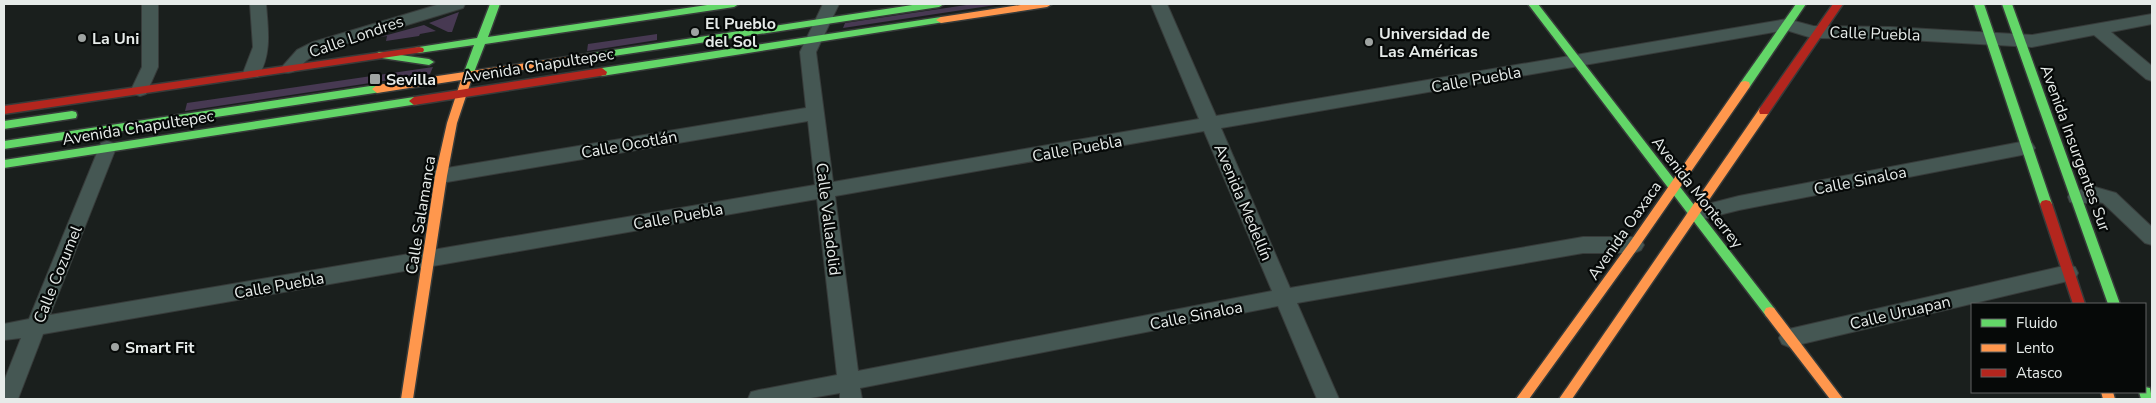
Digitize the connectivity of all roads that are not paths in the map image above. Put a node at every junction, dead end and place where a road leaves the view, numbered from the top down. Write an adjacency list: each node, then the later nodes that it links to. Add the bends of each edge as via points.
1 (150, 4): 36 (street, via 150,67)
2 (258, 4): 33 (street, via 261,47)
3 (457, 4): 31 (street, Calle Londres, via 319,46 303,54)
4 (495, 4): 21 (main road, Calle Salamanca)
5 (734, 4): 21 (main road, Avenida Chapultepec)
6 (826, 4): 16 (street, Calle Valladolid)
7 (939, 4): 16 (main road, Avenida Chapultepec)
8 (1047, 4): 22 (main road, Avenida Chapultepec)
9 (1159, 4): 42 (street, Avenida Medellín)
10 (1533, 4): 30 (main road, Avenida Monterrey)
11 (1801, 4): 17 (main road, Avenida Oaxaca)
12 (1838, 4): 19 (main road)
13 (1979, 4): 20 (main road)
14 (2007, 4): 23 (main road, Avenida Insurgentes Sur)
15 (2152, 19): 18 (street, Calle Puebla)
16 (822, 22): 22 (street, Calle Valladolid); 34 (main road, Avenida Chapultepec)
17 (1787, 24): 19 (street, Calle Puebla, via 1799,30); 30 (street, Calle Puebla); 48 (main road, Avenida Oaxaca)
18 (2097, 29): 23 (street, Calle Puebla, via 2032,41); 35 (street)
19 (1820, 31): 20 (street, Calle Puebla); 51 (main road)
20 (1990, 38): 23 (street, Calle Puebla); 45 (main road)
21 (481, 40): 25 (main road, Avenida Chapultepec); 26 (main road, Calle Salamanca)
22 (813, 40): 37 (main road, Avenida Chapultepec); 39 (street, Calle Valladolid, via 808,52)
23 (2020, 40): 50 (main road, Avenida Insurgentes Sur)
24 (493, 52): 26 (main road, Avenida Chapultepec)
25 (379, 55): 29 (main road); 31 (main road, Avenida Chapultepec)
26 (476, 55): 27 (main road, Avenida Chapultepec); 34 (main road, Calle Salamanca)
27 (460, 57)
28 (443, 60): 29 (main road, Avenida Chapultepec)
29 (429, 62): 32 (main road, Avenida Chapultepec)
30 (1577, 62): 42 (street, Calle Puebla); 48 (main road, Avenida Monterrey)
31 (289, 68): 33 (main road, Avenida Chapultepec)
32 (390, 68)
33 (252, 73): 36 (main road, Avenida Chapultepec)
34 (468, 74): 37 (main road, Calle Salamanca); 43 (main road, Avenida Chapultepec)
35 (2152, 75)
36 (140, 90): 38 (main road, Avenida Chapultepec)
37 (461, 94): 44 (main road, Avenida Chapultepec); 47 (main road, Calle Salamanca)
38 (4, 110)
39 (816, 113): 47 (street, Calle Ocotlán); 49 (street, Calle Valladolid)
40 (81, 114): 41 (main road, Avenida Chapultepec)
41 (4, 125)
42 (1211, 125): 49 (street, Calle Puebla); 56 (street, Avenida Medellín)
43 (4, 144)
44 (107, 148): 46 (main road, Avenida Chapultepec); 59 (street, Calle Cozumel)
45 (2026, 148): 51 (street, Calle Sinaloa); 55 (main road)
46 (4, 164)
47 (441, 176): 54 (main road, Calle Salamanca)
48 (1674, 187): 51 (main road, Avenida Monterrey); 53 (main road, Avenida Oaxaca)
49 (826, 191): 54 (street, Calle Puebla); 62 (street, Calle Valladolid)
50 (2077, 197): 52 (street, via 2096,194 2109,198); 58 (main road, Avenida Insurgentes Sur)
51 (1695, 214): 61 (main road, Avenida Monterrey); 68 (main road)
52 (2152, 238)
53 (1634, 246): 56 (street, Calle Sinaloa, via 1583,245); 67 (main road, Avenida Oaxaca)
54 (428, 259): 59 (street, Calle Puebla); 64 (main road, Calle Salamanca)
55 (2068, 273): 57 (main road); 61 (street, Calle Uruapan)
56 (1285, 297): 62 (street, Calle Sinaloa); 66 (street, Avenida Medellín)
57 (2079, 303)
58 (2114, 303)
59 (36, 326): 60 (street, Calle Puebla); 63 (street, Calle Cozumel)
60 (4, 332)
61 (1789, 338): 69 (main road, Avenida Monterrey)
62 (850, 391): 65 (street, Calle Sinaloa)
63 (7, 399)
64 (407, 399)
65 (759, 399)
66 (1328, 399)
67 (1522, 399)
68 (1565, 399)
69 (1837, 399)

